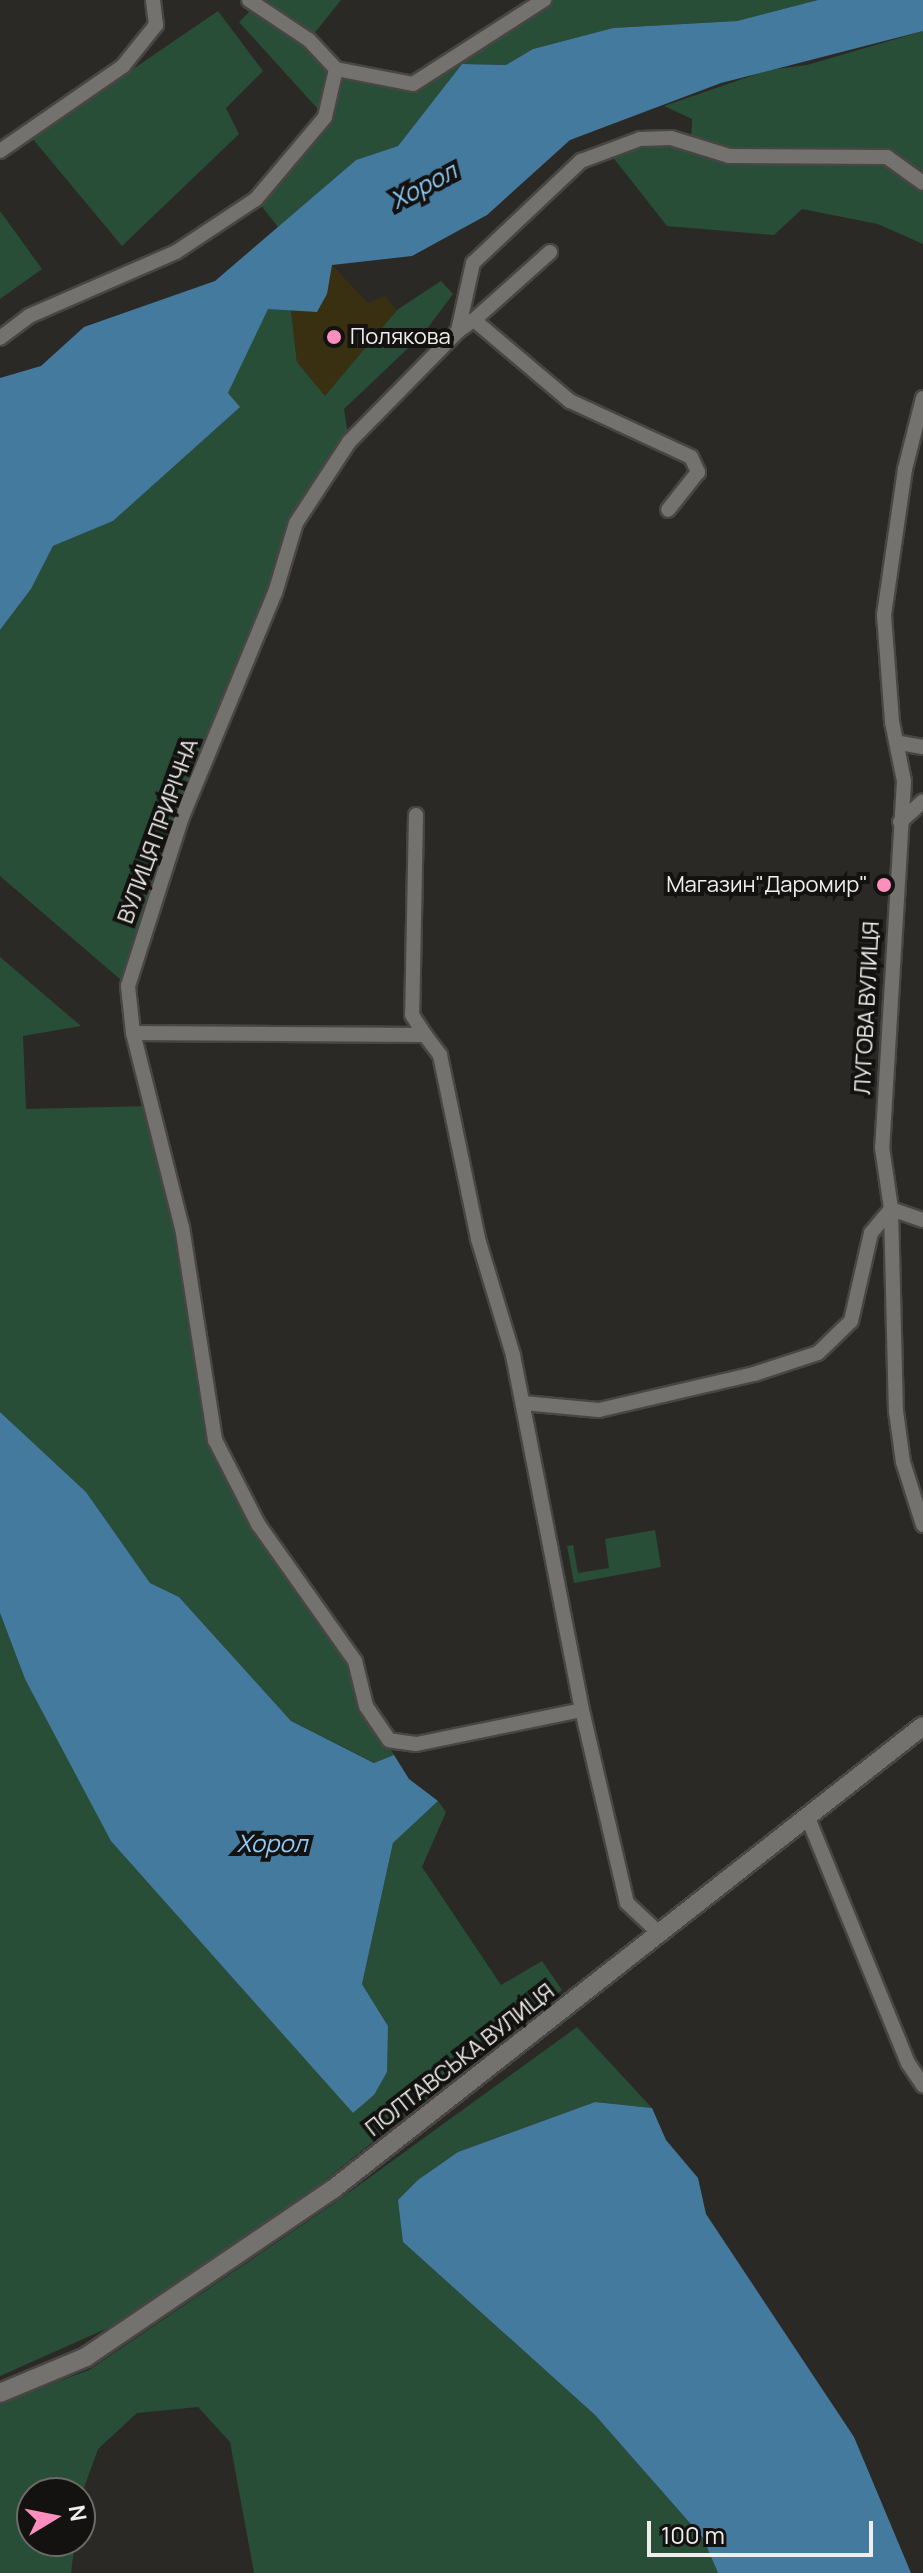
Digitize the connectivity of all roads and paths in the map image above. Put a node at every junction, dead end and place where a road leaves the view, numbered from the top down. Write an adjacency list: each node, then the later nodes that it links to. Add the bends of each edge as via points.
1 (153, 0): 5 (street, via 156,25 123,66)
2 (249, 0): 4 (street, via 309,40)
3 (544, 0): 4 (street, via 413,84)
4 (336, 69): 10 (street, via 325,117 256,199 176,252 29,316)
5 (0, 151)
6 (923, 183): 9 (street, via 887,157 729,156 671,138 640,139 581,161 473,263)
7 (550, 252): 8 (street, ВУЛИЦЯ ПРИРІЧНА)
8 (474, 320): 9 (street, ВУЛИЦЯ ПРИРІЧНА); 12 (street, via 570,401 691,457 698,472)
9 (458, 331): 18 (street, ВУЛИЦЯ ПРИРІЧНА, via 349,442 296,523 275,593 177,831 128,986)
10 (0, 338)
11 (923, 398): 13 (street, ЛУГОВА ВУЛИЦЯ, via 905,469 884,615 892,722)
12 (668, 510)
13 (900, 743): 14 (street); 17 (street, ЛУГОВА ВУЛИЦЯ)
14 (923, 747)
15 (923, 801): 17 (street)
16 (416, 815): 19 (street, via 412,1015)
17 (900, 822): 20 (street, ЛУГОВА ВУЛИЦЯ, via 883,1121)
18 (133, 1033): 19 (street); 24 (street, ВУЛИЦЯ ПРИРІЧНА, via 182,1228 215,1440 258,1524 355,1661 366,1706 389,1740 416,1744)
19 (425, 1035): 22 (street, via 440,1055 478,1239)
20 (891, 1209): 21 (street); 22 (street, via 871,1233 851,1321 818,1353 754,1374 599,1410); 23 (street, ЛУГОВА ВУЛИЦЯ, via 896,1411 903,1462)
21 (923, 1220)
22 (523, 1403): 24 (street)
23 (923, 1525)
24 (582, 1710): 27 (street, via 627,1903)
25 (923, 1726): 26 (street, ПОЛТАВСЬКА ВУЛИЦЯ)
26 (808, 1818): 27 (street, ПОЛТАВСЬКА ВУЛИЦЯ); 28 (street, via 908,2063)
27 (660, 1934): 29 (street, ПОЛТАВСЬКА ВУЛИЦЯ, via 332,2190 86,2357)
28 (923, 2085)
29 (0, 2393)

